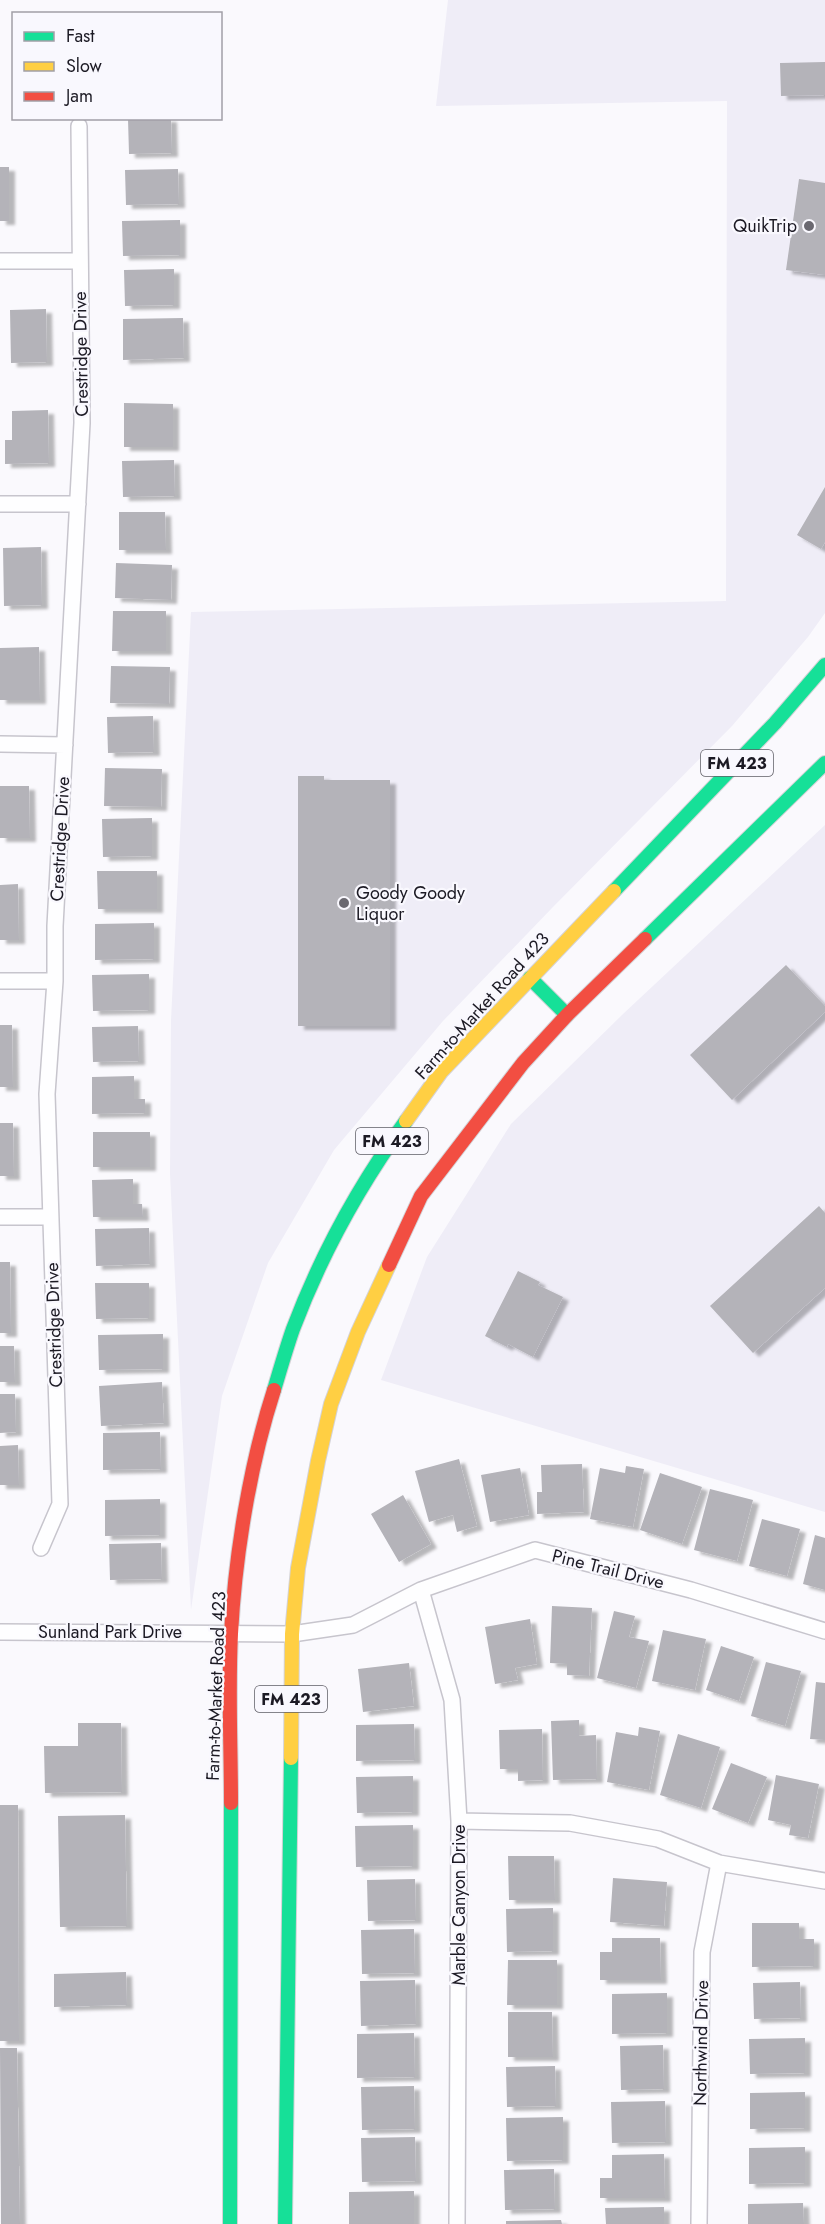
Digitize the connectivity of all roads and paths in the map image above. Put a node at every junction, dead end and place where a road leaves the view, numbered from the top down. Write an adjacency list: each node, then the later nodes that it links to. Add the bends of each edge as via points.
1 (79, 126): 3 (street, Crestridge Drive)
2 (0, 261): 3 (street)
3 (80, 261): 5 (street, Crestridge Drive, via 82,423)
4 (0, 504): 5 (street)
5 (78, 504): 8 (street, Crestridge Drive)
6 (825, 665): 10 (main road, Farm-to-Market Road 423 / FM 423, via 775,723)
7 (0, 744): 8 (street)
8 (65, 745): 12 (street, Crestridge Drive)
9 (825, 763): 13 (main road, FM 423)
10 (530, 978): 13 (main road); 20 (main road, Farm-to-Market Road 423 / FM 423, via 441,1072 374,1166 324,1256 293,1329 262,1427 242,1530)
11 (0, 981): 12 (street)
12 (55, 981): 15 (street, Crestridge Drive, via 47,1094)
13 (567, 1015): 21 (main road, FM 423, via 523,1064 422,1196 358,1332 332,1404 318,1461 298,1568)
14 (0, 1217): 15 (street)
15 (50, 1217): 16 (street, Crestridge Drive, via 60,1504)
16 (41, 1548)
17 (421, 1590): 18 (street, Pine Trail Drive, via 535,1550 691,1590); 21 (street, Pine Trail Drive, via 352,1624); 22 (street, Marble Canyon Drive, via 452,1700)
18 (825, 1631)
19 (0, 1632): 20 (street, Sunland Park Drive)
20 (231, 1633): 21 (street, Sunland Park Drive); 25 (main road, Farm-to-Market Road 423 / FM 423)
21 (292, 1634): 26 (main road, FM 423)
22 (459, 1821): 23 (street, via 570,1823 658,1839); 27 (street, Marble Canyon Drive)
23 (719, 1863): 24 (street); 28 (street, Northwind Drive, via 702,1952)
24 (825, 1881)
25 (230, 2224)
26 (285, 2224)
27 (457, 2224)
28 (699, 2224)

